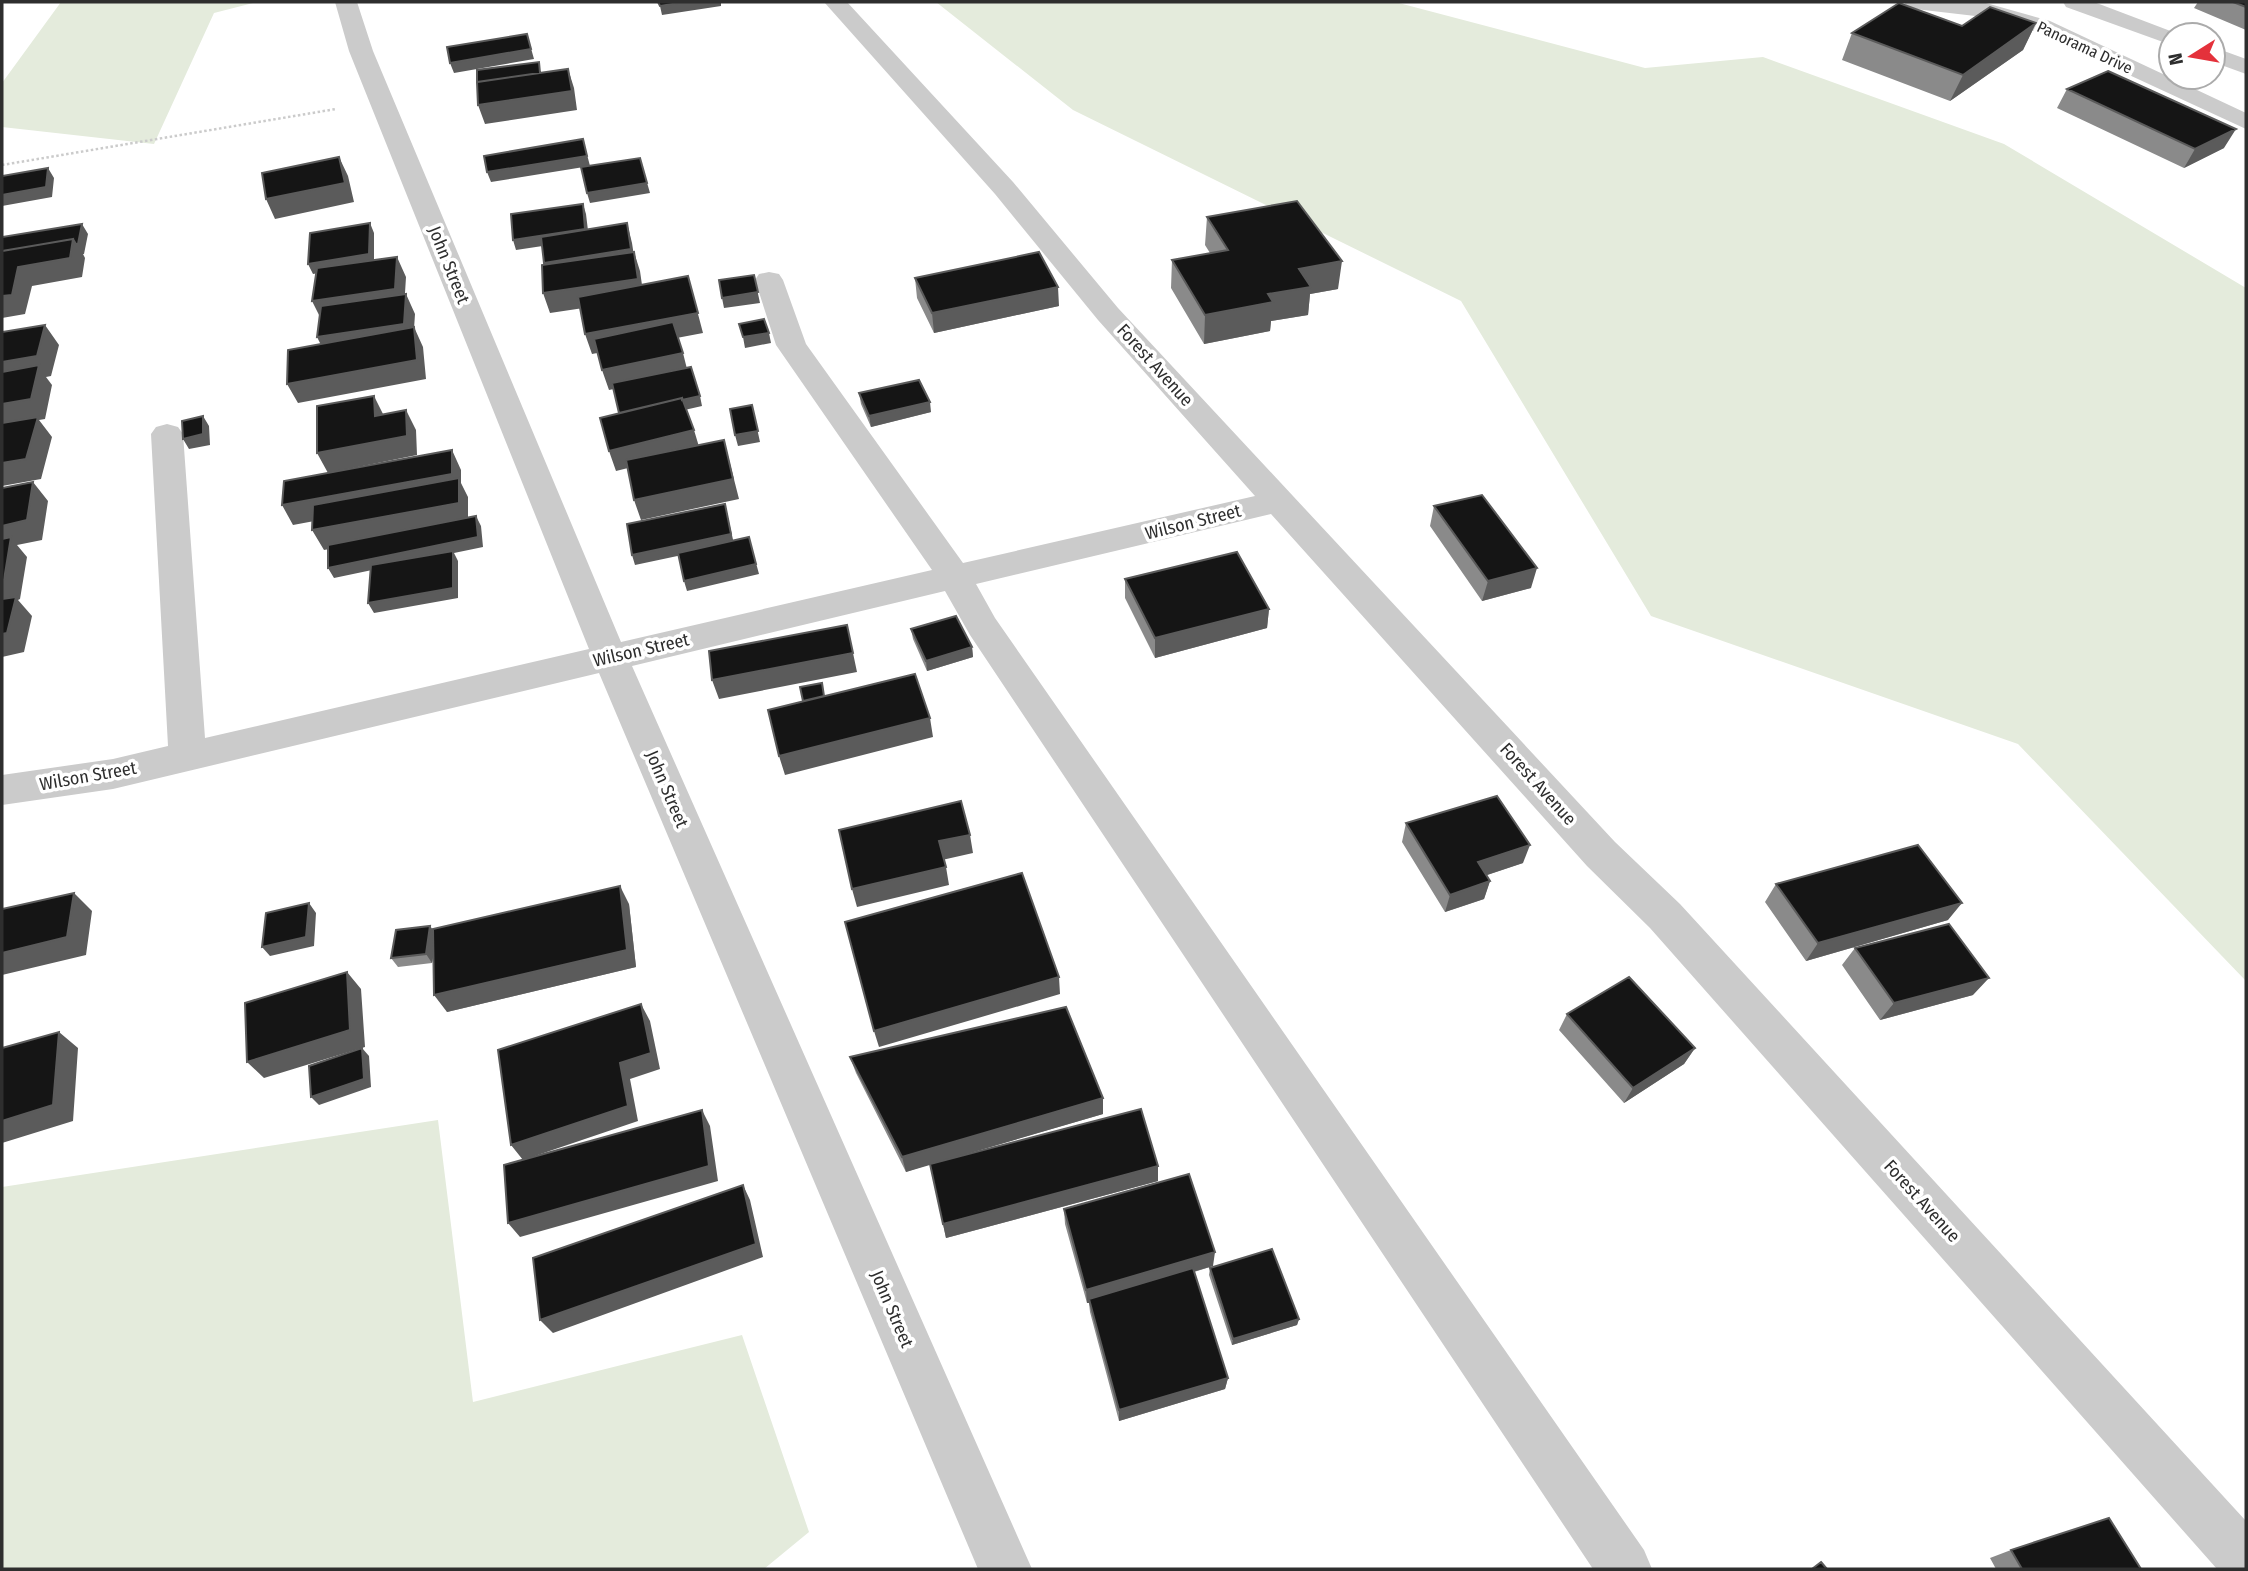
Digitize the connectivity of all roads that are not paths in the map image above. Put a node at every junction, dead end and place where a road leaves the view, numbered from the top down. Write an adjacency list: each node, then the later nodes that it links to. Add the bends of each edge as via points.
1 (346, 2): 13 (street, John Street, via 361,51)
2 (835, 2): 11 (street, Forest Avenue)
3 (1915, 2): 8 (street, Panorama Drive, via 1986,10 2033,23)
4 (2074, 2): 5 (street)
5 (2157, 32)
6 (2227, 60): 7 (street)
7 (2246, 67)
8 (2246, 121)
9 (769, 280): 12 (street, via 791,345)
10 (167, 434): 14 (street)
11 (1279, 501): 12 (street, Wilson Street); 16 (street, Forest Avenue, via 1601,853 1665,916)
12 (956, 579): 13 (street, Wilson Street); 18 (street, via 990,638)
13 (610, 657): 14 (street, Wilson Street); 17 (street, John Street)
14 (188, 757): 15 (street, Wilson Street, via 113,774)
15 (2, 790)
16 (2246, 1561)
17 (1005, 1569)
18 (1625, 1569)

